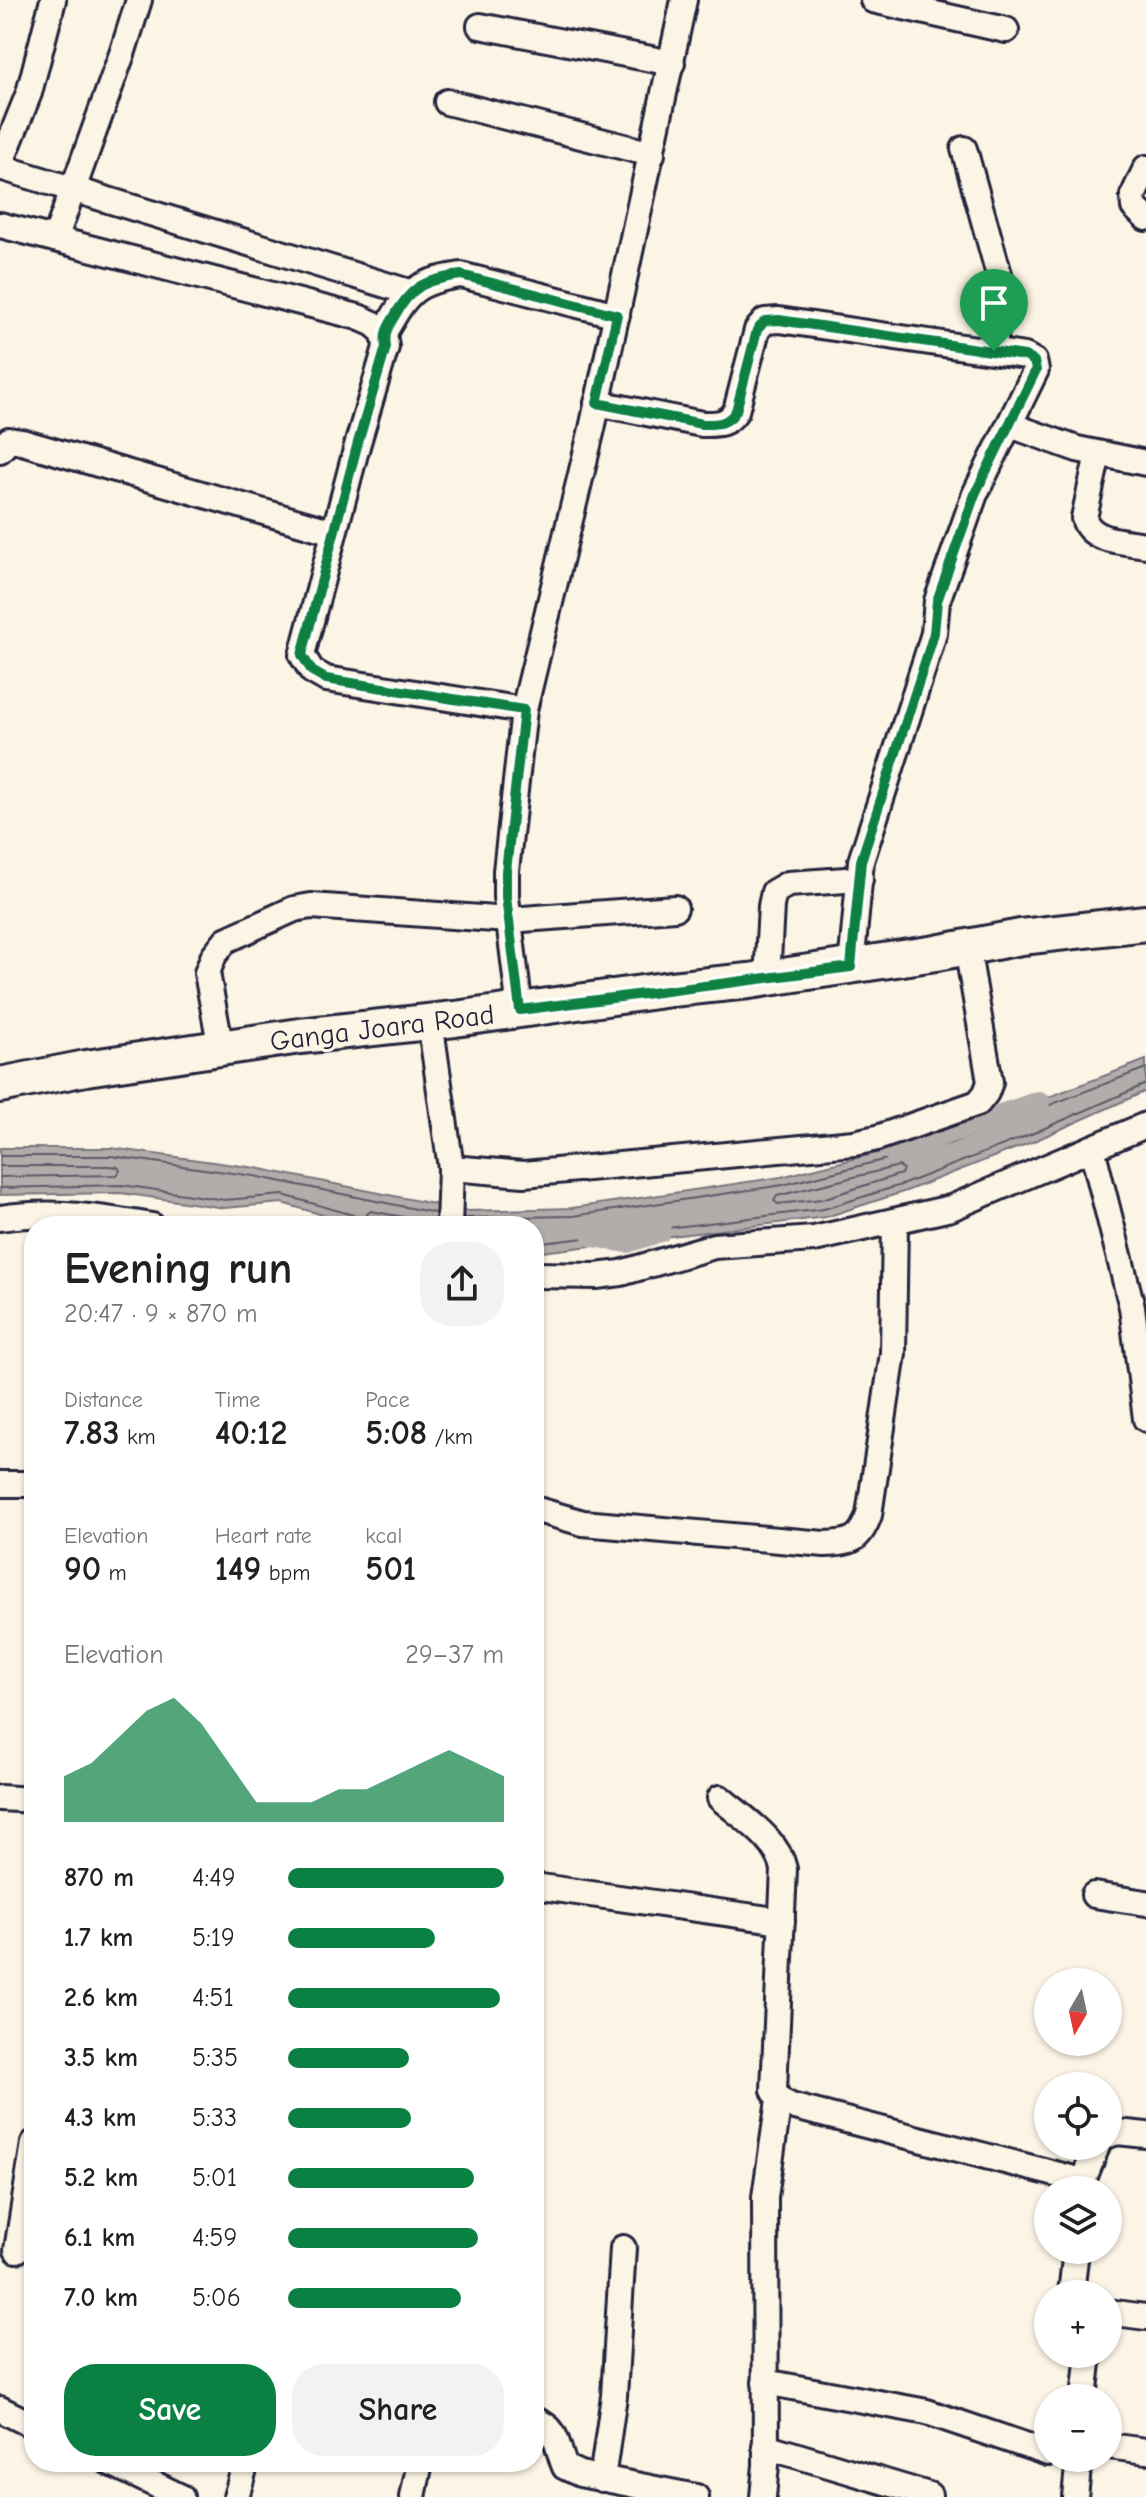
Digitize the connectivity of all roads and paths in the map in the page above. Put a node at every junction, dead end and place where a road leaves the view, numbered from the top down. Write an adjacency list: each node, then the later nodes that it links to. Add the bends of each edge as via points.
1 (53, 0): 11 (street, via 29,93)
2 (139, 0): 13 (street)
3 (684, 0): 7 (street)
4 (873, 0): 6 (street)
5 (480, 26): 7 (street)
6 (1006, 30)
7 (672, 63): 10 (street)
8 (447, 102): 10 (street)
9 (964, 149): 20 (street, via 1000,278)
10 (652, 154): 18 (street)
11 (0, 166): 13 (street)
12 (1146, 168): 14 (street, via 1133,196 1134,207)
13 (74, 188): 16 (street); 17 (street)
14 (1146, 218)
15 (0, 225): 16 (street)
16 (55, 239): 19 (street, via 358,317)
17 (409, 292): 18 (street, via 461,275); 19 (street)
18 (617, 315): 21 (street)
19 (384, 333): 26 (street, via 386,347)
20 (994, 351): 21 (street, via 765,321 757,330 730,420 702,424); 22 (street, via 1025,356 1036,370)
21 (597, 403): 28 (street)
22 (1010, 425): 24 (street); 29 (street, via 983,474 941,588 928,653 867,840)
23 (0, 450): 26 (street, via 9,440 22,442)
24 (1098, 454): 25 (street); 27 (street, via 1084,518 1087,529)
25 (1146, 463)
26 (333, 532): 28 (street, via 302,655 312,671 326,679)
27 (1146, 545)
28 (524, 710): 31 (street, via 506,871)
29 (860, 879): 34 (street); 35 (street, via 788,884 774,892)
30 (675, 908): 31 (street)
31 (509, 920): 36 (street); 38 (street, via 294,909 226,940 214,955 207,973)
32 (1146, 923): 33 (main road, Ganga Joara Road)
33 (967, 947): 34 (main road, Ganga Joara Road); 42 (street, via 990,1082 978,1103 854,1143 524,1174)
34 (851, 967): 35 (main road, Ganga Joara Road)
35 (767, 979): 36 (main road, Ganga Joara Road)
36 (520, 1010): 37 (main road, Ganga Joara Road)
37 (430, 1021): 38 (main road, Ganga Joara Road); 42 (street)
38 (221, 1049): 39 (main road, Ganga Joara Road)
39 (0, 1085)
40 (1146, 1125): 41 (street)
41 (1092, 1148): 46 (street, via 951,1208); 48 (street, via 1130,1298)
42 (451, 1168): 44 (street)
43 (96, 1216): 45 (street)
44 (449, 1216)
45 (0, 1218)
46 (895, 1222): 47 (street, via 814,1239 714,1246 621,1273); 51 (street, via 891,1374 869,1515 855,1539 825,1544 583,1523)
47 (544, 1275)
48 (1146, 1419)
49 (0, 1484): 50 (street)
50 (24, 1484)
51 (544, 1512)
52 (0, 1798): 54 (street)
53 (720, 1798): 58 (street, via 781,1854)
54 (24, 1799)
55 (544, 1887): 58 (street)
56 (1094, 1895): 57 (street)
57 (1146, 1903)
58 (782, 1921): 59 (street, via 774,2090)
59 (779, 2100): 62 (street); 68 (street, via 765,2197)
60 (1122, 2133): 61 (street)
61 (1146, 2135)
62 (1063, 2176)
63 (24, 2206): 65 (street)
64 (623, 2248): 80 (street, via 614,2396)
65 (17, 2250)
66 (1122, 2314): 67 (street)
67 (1146, 2317)
68 (765, 2382): 72 (street); 73 (street, via 927,2412)
69 (0, 2409): 70 (street)
70 (24, 2421)
71 (544, 2423): 80 (street, via 559,2442 565,2467)
72 (765, 2446): 81 (street); 86 (street)
73 (1034, 2448)
74 (1122, 2448): 75 (street)
75 (1146, 2451)
76 (130, 2472): 82 (street)
77 (243, 2472): 83 (street)
78 (418, 2472): 84 (street)
79 (1074, 2472): 87 (street)
80 (586, 2483): 85 (street)
81 (929, 2495)
82 (181, 2497)
83 (236, 2497)
84 (413, 2497)
85 (696, 2497)
86 (763, 2497)
87 (1075, 2497)

